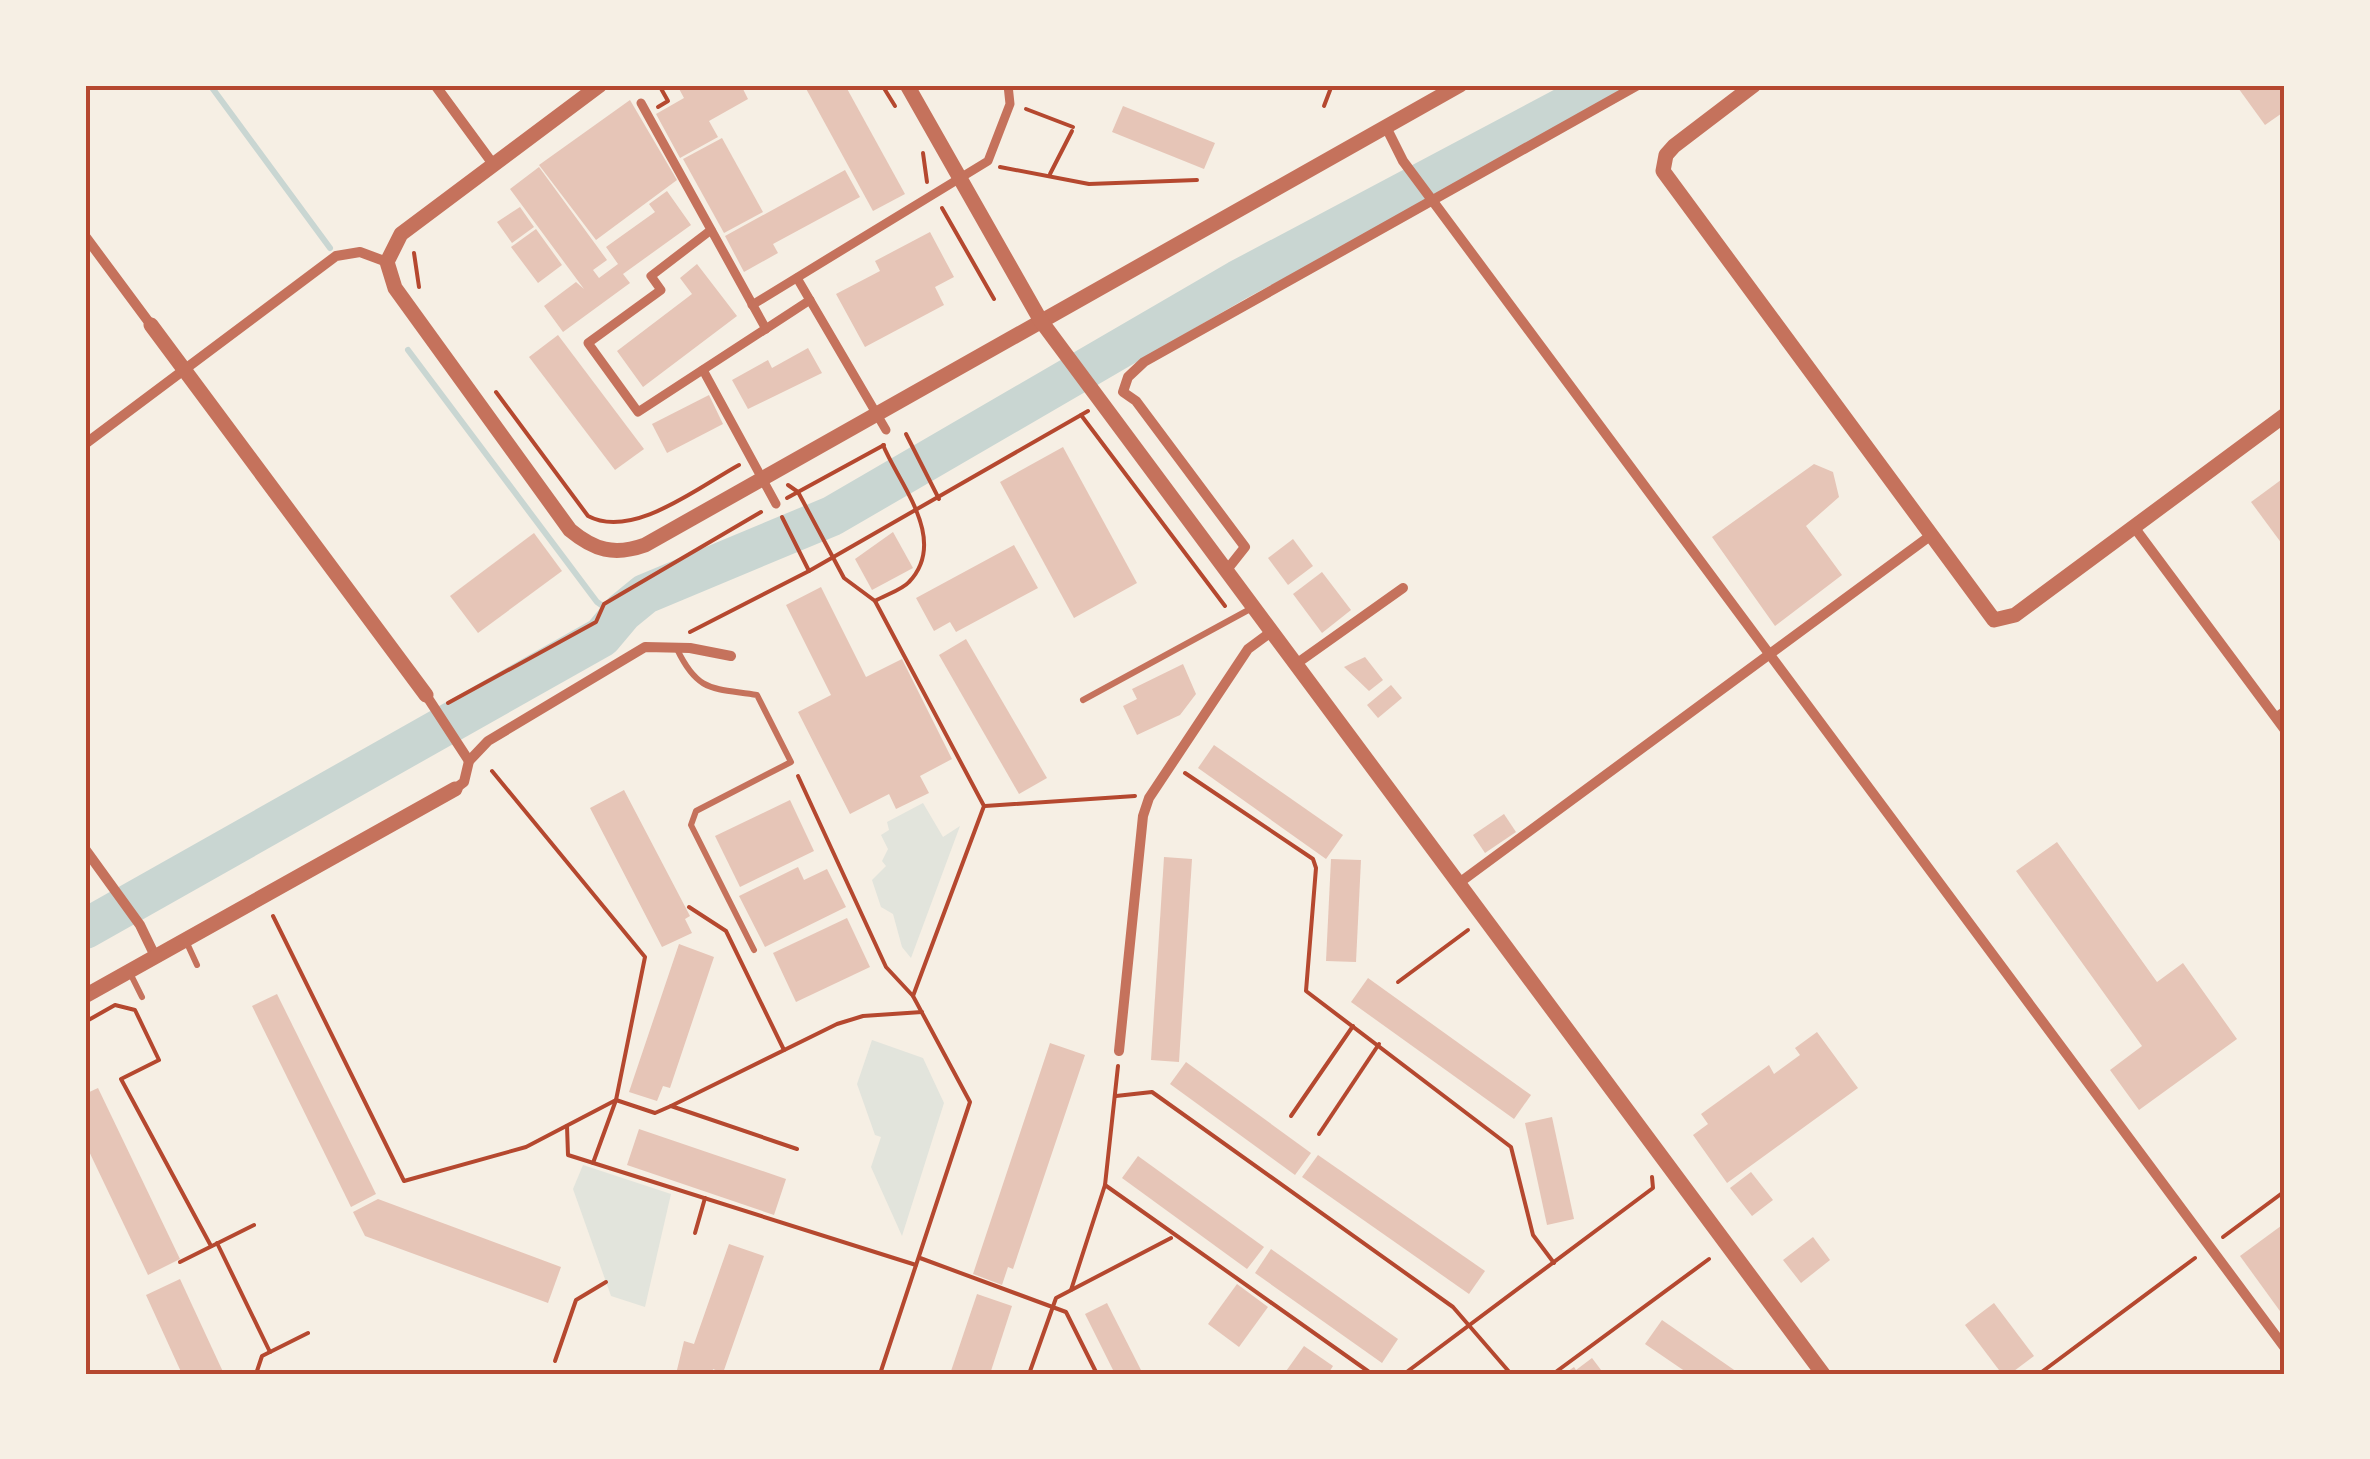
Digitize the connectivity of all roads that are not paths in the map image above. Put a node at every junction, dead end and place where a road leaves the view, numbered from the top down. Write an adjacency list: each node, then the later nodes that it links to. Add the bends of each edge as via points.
1 (435, 85): 10 (street)
2 (600, 85): 10 (street)
3 (907, 85): 18 (street)
4 (1460, 85): 9 (street)
5 (1638, 85): 11 (street)
6 (1754, 85): 28 (street, via 1666,154 1663,172)
7 (1011, 86): 15 (street, via 988,161)
8 (641, 104): 12 (street)
9 (1386, 127): 11 (street); 18 (street)
10 (493, 164): 14 (street, via 401,234)
11 (1432, 201): 29 (street, via 1128,377 1123,392 1244,548); 34 (street)
12 (711, 230): 17 (street); 22 (street, via 651,276 660,290 588,343 638,412)
13 (85, 236): 19 (street)
14 (387, 262): 18 (street, via 395,288 579,538 612,552 629,550 696,515); 21 (street, via 360,252 336,256)
15 (797, 278): 16 (street); 17 (street)
16 (810, 300): 20 (street); 24 (street)
17 (752, 305): 20 (street)
18 (1041, 322): 29 (street)
19 (151, 324): 21 (street)
20 (766, 329): 22 (street)
21 (184, 368): 25 (street); 37 (street)
22 (703, 370): 26 (street)
23 (2285, 415): 27 (street)
24 (886, 430)
25 (85, 444)
26 (776, 504)
27 (2134, 526): 28 (street, via 2004,620 1986,612); 39 (street)
28 (1930, 536): 34 (street)
29 (1226, 571): 31 (street)
30 (1403, 588): 36 (street)
31 (1253, 608): 32 (street); 38 (lane)
32 (1271, 632): 36 (street); 52 (street, via 1248,649 1149,798)
33 (670, 646): 35 (street); 41 (street, via 644,647 618,660 504,730); 46 (lane, via 703,686 757,696 791,762 696,811 691,825)
34 (1769, 655): 44 (street); 53 (street)
35 (731, 656)
36 (1296, 664): 44 (street)
37 (426, 695): 41 (street)
38 (1083, 700)
39 (2280, 713): 40 (street)
40 (2285, 730)
41 (470, 761): 42 (street)
42 (455, 789): 45 (street)
43 (85, 849): 47 (street)
44 (1459, 883): 54 (street)
45 (185, 940): 47 (street); 48 (lane)
46 (754, 950)
47 (155, 956): 49 (street)
48 (197, 965)
49 (129, 971): 50 (street); 51 (lane)
50 (85, 996)
51 (142, 997)
52 (1119, 1051)
53 (2285, 1348)
54 (1823, 1374)

